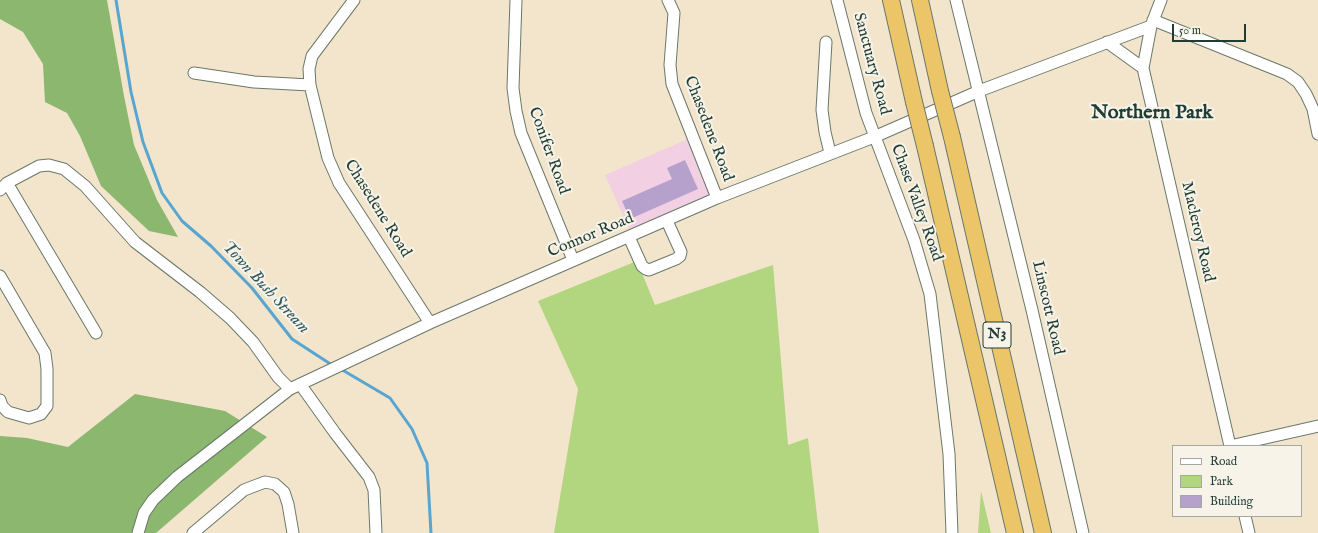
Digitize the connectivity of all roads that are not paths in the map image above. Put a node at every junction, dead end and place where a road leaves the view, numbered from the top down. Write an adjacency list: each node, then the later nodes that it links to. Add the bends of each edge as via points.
1 (354, 0): 16 (street, Chasedene Road, via 312,56 309,69)
2 (516, 0): 25 (street, Conifer Road, via 513,88 516,111 521,132)
3 (668, 0): 22 (street, Chasedene Road, via 674,13 670,65 672,84)
4 (837, 0): 19 (street, Sanctuary Road)
5 (882, 0): 15 (highway)
6 (891, 0): 15 (highway, N3)
7 (920, 0): 41 (highway, N3, bridge)
8 (956, 0): 17 (street, Linscott Road)
9 (1161, 0): 10 (street)
10 (1152, 23): 12 (street, Chase Valley Road); 13 (street, Macleroy Road); 18 (street, via 1287,74 1298,82 1306,94 1313,109)
11 (826, 42): 20 (street, via 822,110)
12 (1107, 42): 13 (street); 17 (street, Chase Valley Road)
13 (1143, 68): 32 (street, Macleroy Road)
14 (194, 73): 16 (street, via 254,82)
15 (908, 76): 40 (highway, N3, bridge)
16 (310, 85): 27 (street, Chasedene Road, via 328,158 339,182)
17 (978, 91): 19 (street, Chase Valley Road); 42 (street, Linscott Road)
18 (1318, 134)
19 (874, 137): 20 (street, Connor Road); 39 (street, Chase Valley Road, via 904,211 930,294 948,454)
20 (830, 153): 22 (street, Connor Road)
21 (3, 186): 28 (street); 29 (street, via 39,166 56,166 72,175 135,242 230,318 254,342 278,377)
22 (717, 198): 23 (street, Connor Road)
23 (667, 221): 24 (street, Connor Road); 24 (street, via 681,252 676,259 646,269 642,266)
24 (629, 237): 25 (street, Connor Road)
25 (573, 260): 27 (street, Connor Road)
26 (0, 276): 30 (street, via 45,353 47,406 41,414 29,418 8,412)
27 (430, 322): 29 (street, Connor Road)
28 (96, 333)
29 (295, 387): 35 (street, Connor Road, via 177,477 153,500 144,513); 38 (street, via 369,477 374,490)
30 (0, 400)
31 (1318, 426): 33 (street)
32 (1230, 445)
33 (1234, 445)
34 (1245, 517): 43 (street)
35 (138, 533)
36 (193, 533): 37 (street, via 244,490 265,482 275,484 284,492)
37 (293, 533)
38 (376, 533)
39 (952, 533)
40 (1015, 533)
41 (1043, 533)
42 (1083, 533)
43 (1249, 533)

